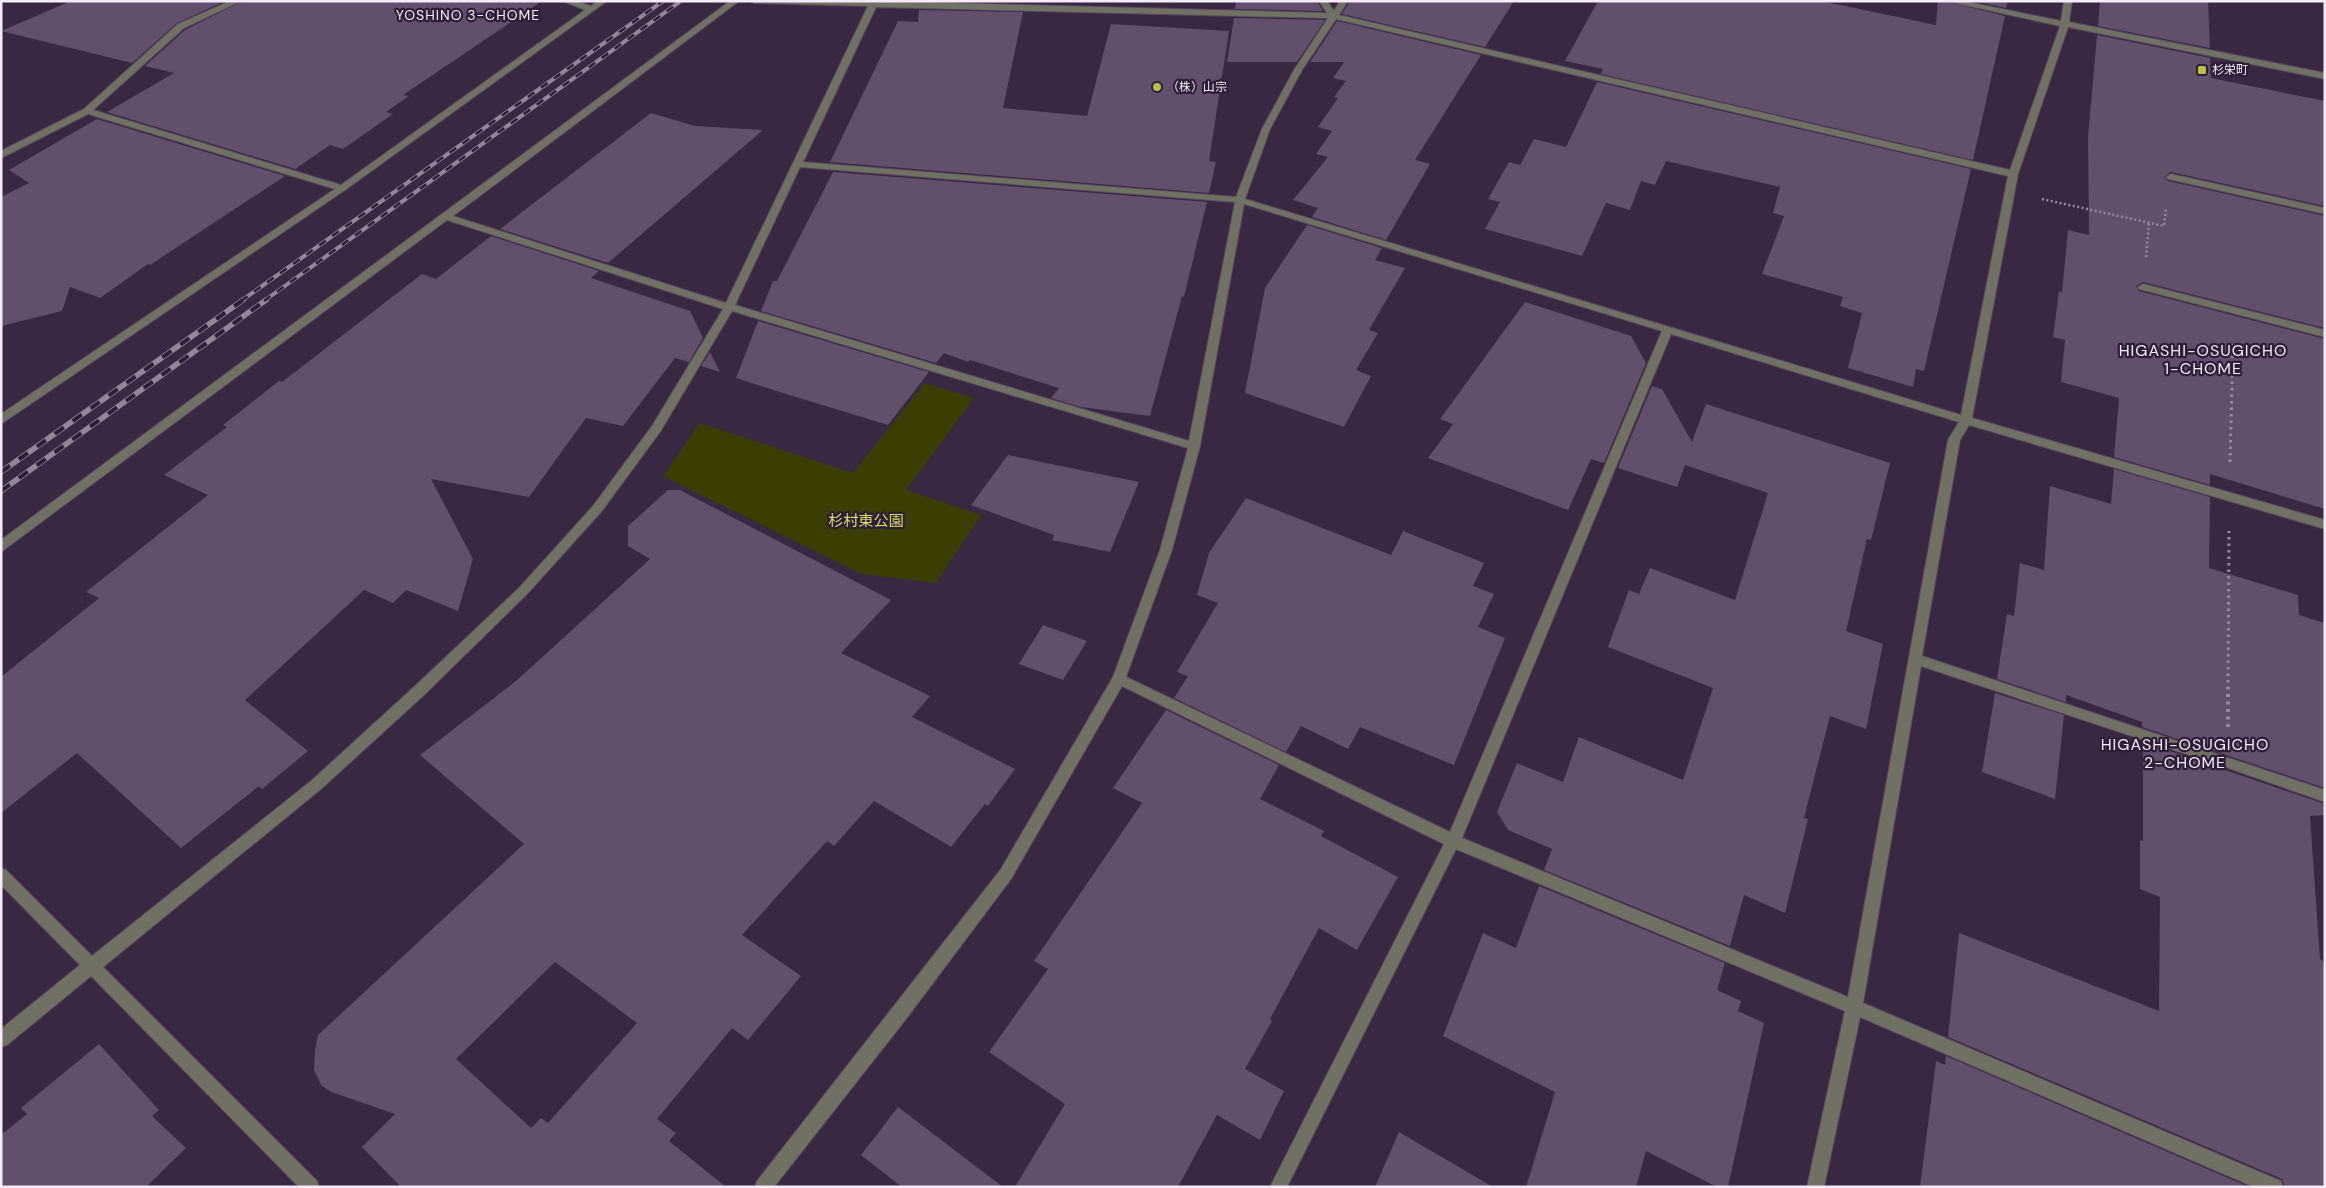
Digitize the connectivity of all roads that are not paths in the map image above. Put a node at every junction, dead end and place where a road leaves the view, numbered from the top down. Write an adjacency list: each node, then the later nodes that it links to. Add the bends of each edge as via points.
1 (237, 1): 15 (street, via 181,26)
2 (567, 1): 11 (street)
3 (603, 1): 11 (street)
4 (735, 1): 23 (street)
5 (754, 1): 10 (street)
6 (1323, 1): 12 (street)
7 (1344, 1): 12 (street)
8 (1950, 1): 13 (street)
9 (2068, 1): 13 (street)
10 (874, 3): 12 (street); 17 (street)
11 (591, 10): 20 (street)
12 (1333, 16): 18 (street); 21 (street, via 1298,70 1266,129)
13 (2065, 24): 14 (street); 18 (street)
14 (2325, 76)
15 (87, 111): 16 (street); 20 (street)
16 (1, 155)
17 (796, 164): 21 (street); 25 (street)
18 (2013, 174): 29 (street)
19 (2171, 177): 22 (street)
20 (342, 188): 28 (street)
21 (1240, 200): 26 (street); 30 (street)
22 (2325, 211)
23 (446, 217): 25 (street); 32 (street)
24 (2143, 287): 27 (street)
25 (729, 307): 30 (street); 38 (street, via 656,429 597,509 523,591 316,785)
26 (1668, 330): 29 (street); 36 (street)
27 (2325, 334)
28 (1, 420)
29 (1966, 420): 31 (street); 33 (street, via 1954,440)
30 (1194, 446): 34 (street, via 1166,550)
31 (2325, 525)
32 (1, 547)
33 (1914, 659): 35 (street); 39 (street)
34 (1119, 679): 36 (street); 42 (street, via 1006,874)
35 (2325, 796)
36 (1453, 841): 39 (street); 43 (street)
37 (1, 875): 38 (street)
38 (91, 967): 40 (street); 41 (street)
39 (1854, 1007): 44 (street); 45 (street)
40 (1, 1038)
41 (311, 1187)
42 (764, 1187)
43 (1278, 1187)
44 (1815, 1187)
45 (2275, 1187)

